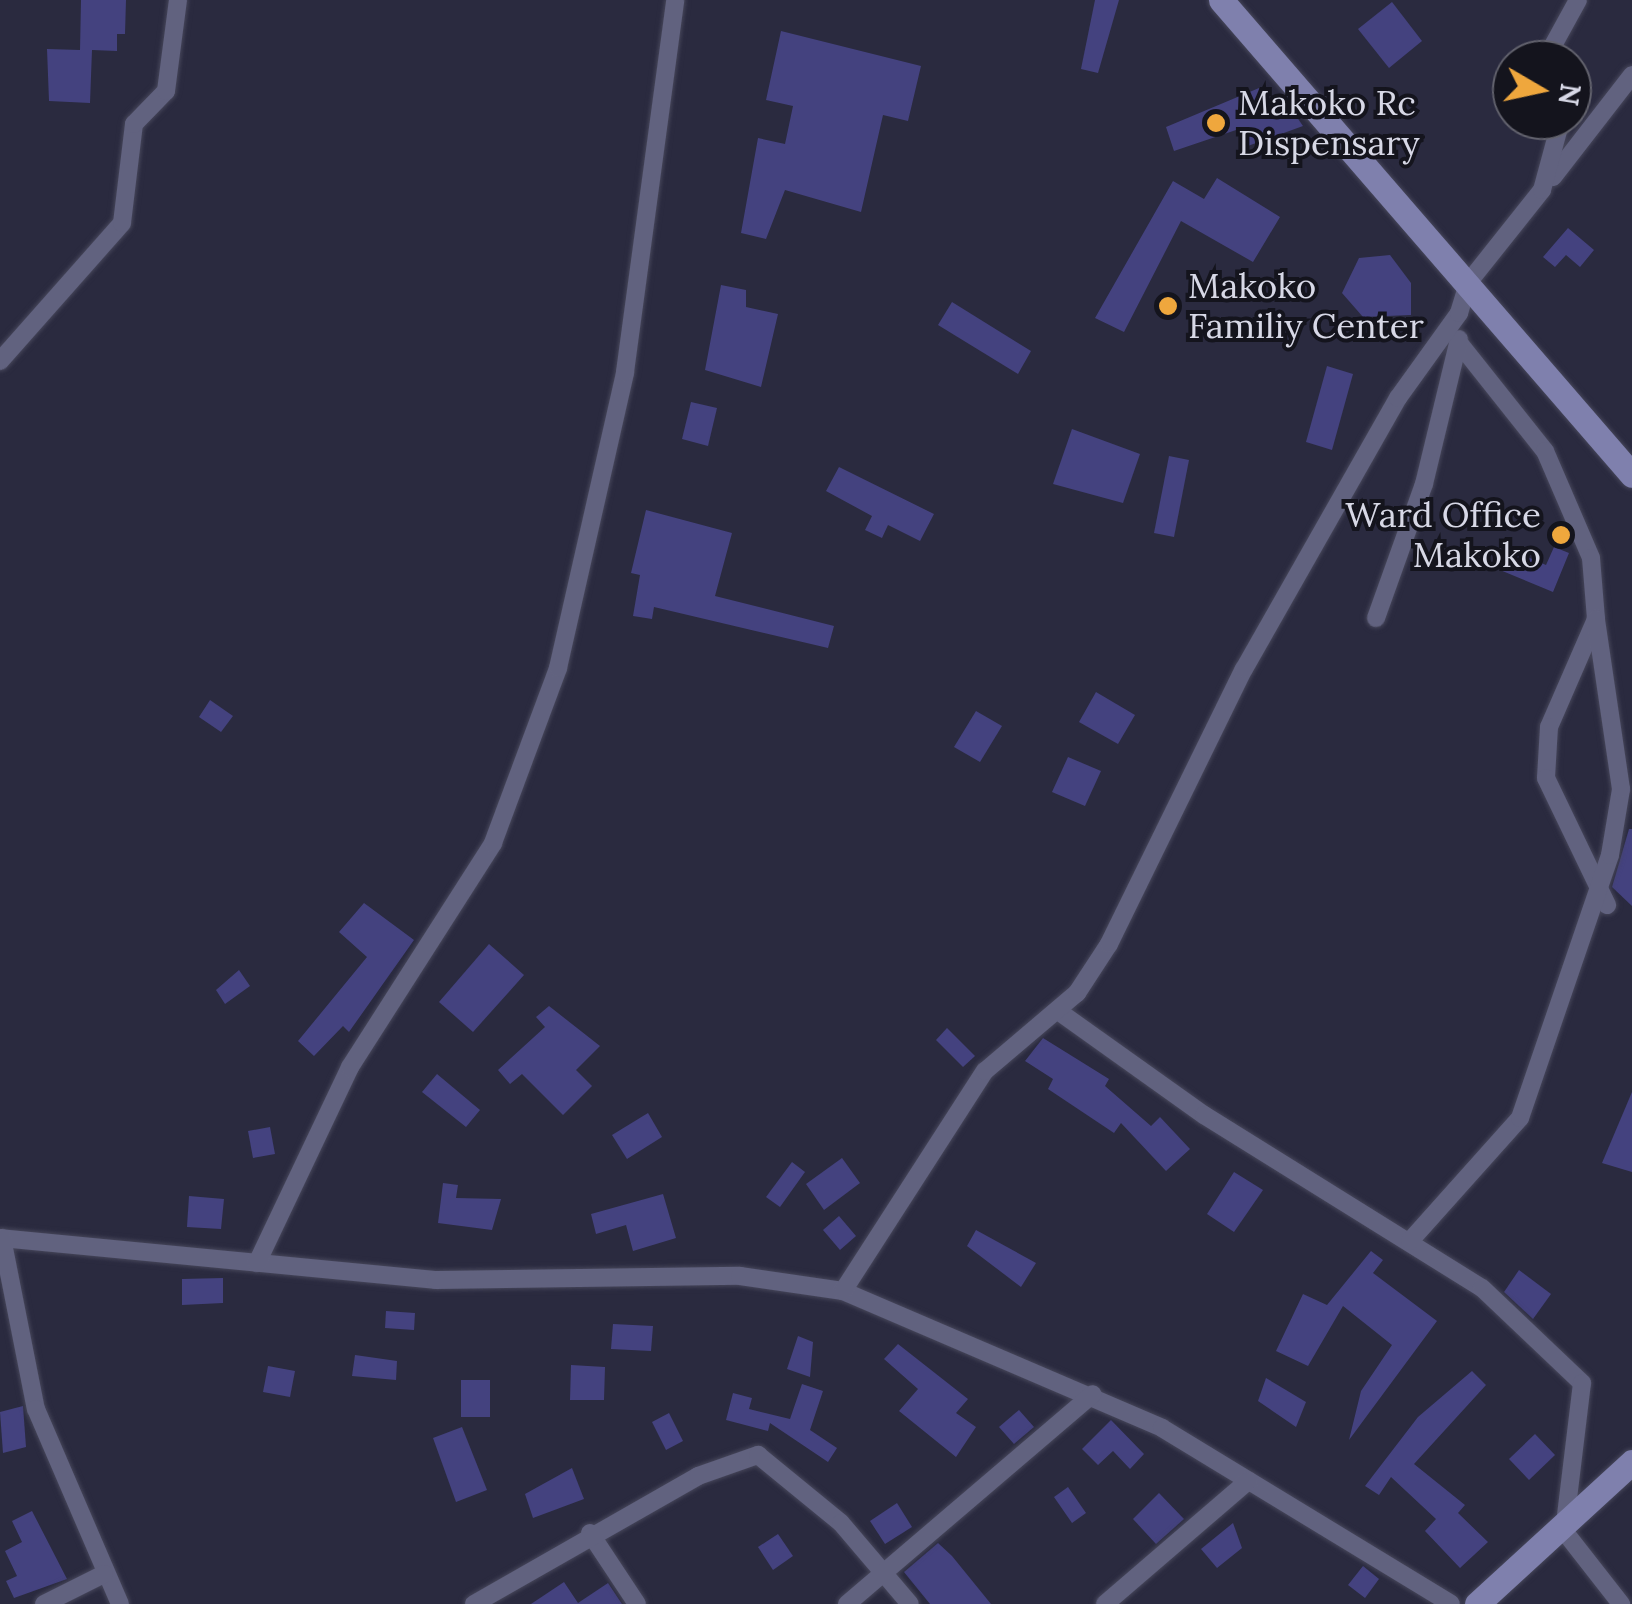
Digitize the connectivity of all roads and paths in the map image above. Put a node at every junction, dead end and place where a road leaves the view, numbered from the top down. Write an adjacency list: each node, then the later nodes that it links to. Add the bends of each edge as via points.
1 (178, 0): 12 (street, via 166,91 134,124 122,223)
2 (675, 0): 21 (street, via 625,372 558,668 493,843 350,1067)
3 (1221, 0): 9 (street)
4 (1578, 0): 5 (street)
5 (1556, 40)
6 (1632, 75): 8 (street)
7 (1556, 140): 8 (street)
8 (1542, 190): 9 (street)
9 (1468, 282): 10 (street); 13 (street)
10 (1460, 313): 11 (street); 18 (street, via 1398,398 1244,669 1109,944)
11 (1459, 342): 14 (street, via 1424,484); 15 (street, via 1560,482 1591,558)
12 (0, 361)
13 (1632, 475)
14 (1376, 618)
15 (1596, 619): 16 (street, via 1621,789); 16 (street, via 1544,753 1560,820)
16 (1598, 886): 17 (street); 20 (street, via 1520,1118)
17 (1607, 905)
18 (1058, 1012): 20 (street, via 1204,1115); 22 (street, via 985,1072)
19 (1, 1238): 21 (street); 29 (street, via 36,1409)
20 (1410, 1241): 26 (street, via 1519,1318 1582,1383)
21 (257, 1263): 22 (street, via 436,1280 740,1276)
22 (843, 1291): 23 (street)
23 (1092, 1394): 25 (street); 28 (street)
24 (1632, 1462): 26 (street)
25 (1248, 1481): 36 (street); 37 (street)
26 (1564, 1531): 38 (street); 39 (street)
27 (590, 1534): 28 (street, via 758,1455 800,1484); 32 (street); 33 (street)
28 (885, 1573): 34 (street); 35 (street)
29 (104, 1574): 30 (street); 31 (street)
30 (44, 1604)
31 (120, 1604)
32 (474, 1604)
33 (637, 1604)
34 (847, 1604)
35 (910, 1604)
36 (1105, 1604)
37 (1451, 1604)
38 (1477, 1604)
39 (1622, 1604)

